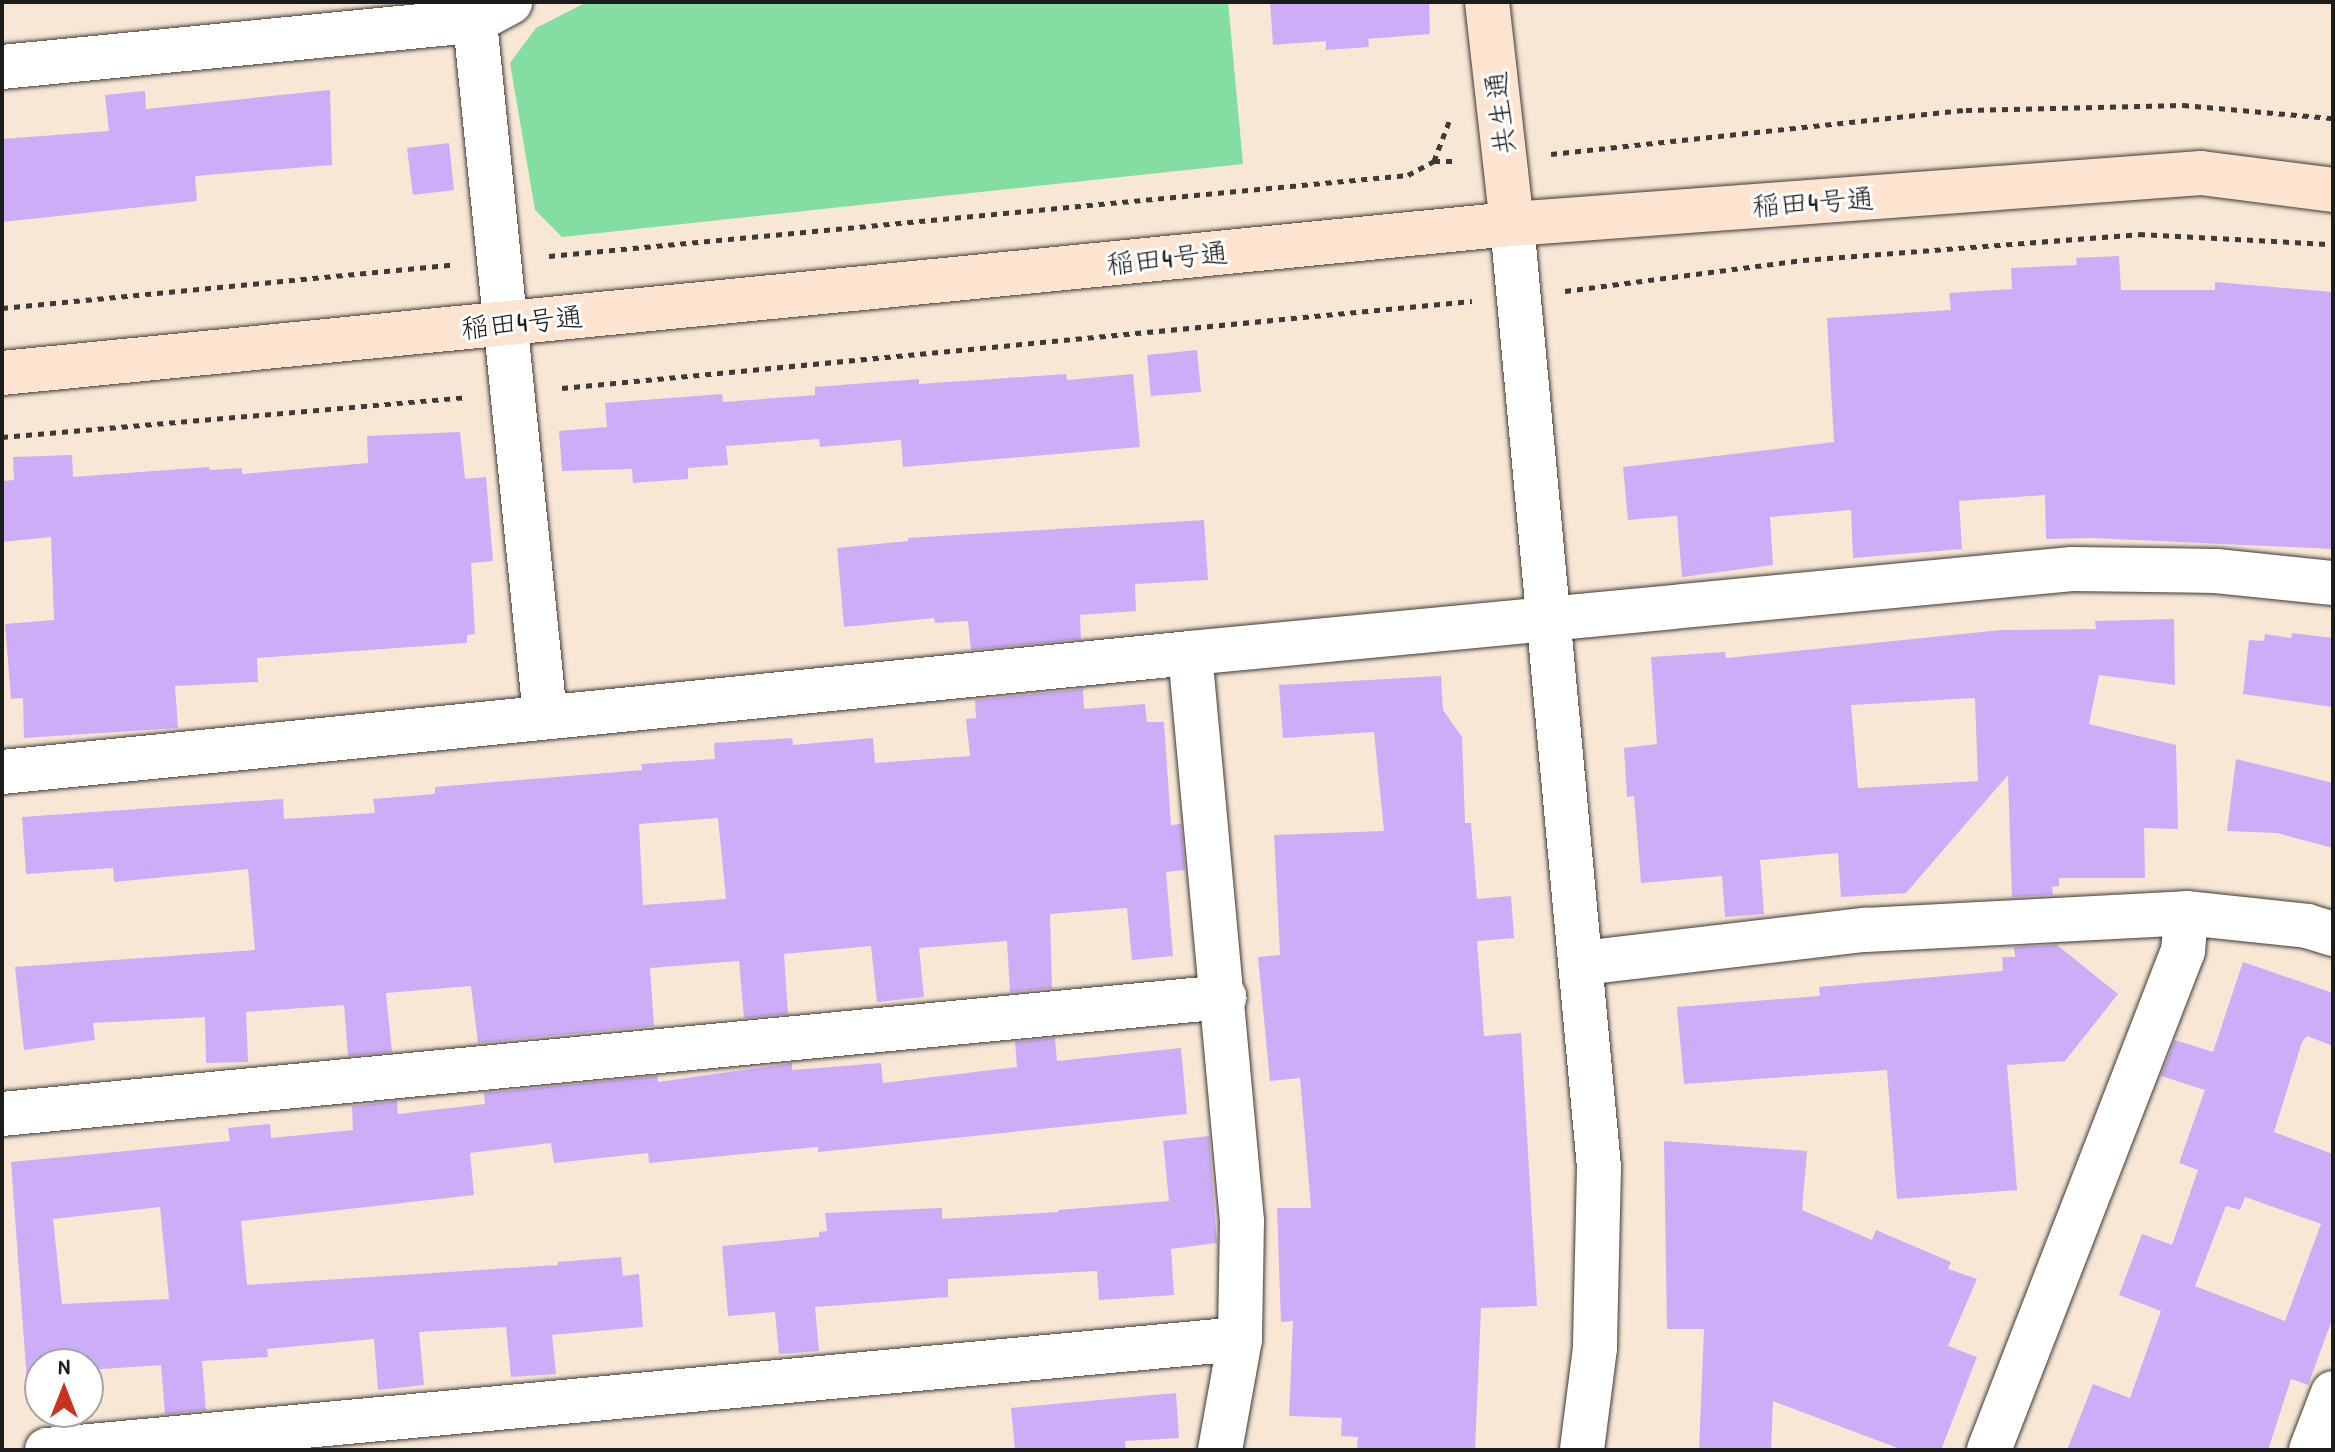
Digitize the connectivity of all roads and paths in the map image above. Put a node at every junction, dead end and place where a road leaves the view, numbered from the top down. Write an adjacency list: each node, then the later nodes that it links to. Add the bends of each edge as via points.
1 (1487, 2): 6 (street, 共生通)
2 (486, 8): 3 (street); 11 (street)
3 (2, 67)
4 (1451, 115): 7 (path)
5 (2333, 118): 6 (path, via 2183,105 1966,110)
6 (1505, 159): 7 (path); 9 (street, 共生通)
7 (1434, 161): 11 (path, via 1408,175)
8 (2333, 190): 9 (street, 稲田4号通, via 2201,173)
9 (1512, 224): 12 (street); 14 (street, 稲田4号通)
10 (2333, 244): 12 (path, via 2139,234 1803,260)
11 (499, 261): 13 (path); 14 (street)
12 (1519, 297): 16 (path); 19 (street)
13 (2, 308)
14 (505, 324): 15 (street, 稲田4号通); 16 (street)
15 (2, 373)
16 (512, 393): 17 (path); 21 (street)
17 (2, 437)
18 (2333, 583): 19 (street, via 2216,571 2072,569)
19 (1549, 621): 20 (street); 25 (street)
20 (1190, 653): 21 (street); 26 (street)
21 (545, 716): 22 (street)
22 (2, 772)
23 (2186, 913): 24 (street, via 2307,926); 25 (street, via 1865,930); 33 (street, via 2183,951)
24 (2333, 934)
25 (1582, 963): 32 (street, via 1599,1167 1595,1348)
26 (1224, 997): 27 (street); 28 (street, via 1242,1221)
27 (2, 1114)
28 (1240, 1339): 30 (street); 31 (street)
29 (2333, 1393): 34 (street)
30 (47, 1450)
31 (1220, 1450)
32 (1582, 1450)
33 (1989, 1450)
34 (2311, 1450)

